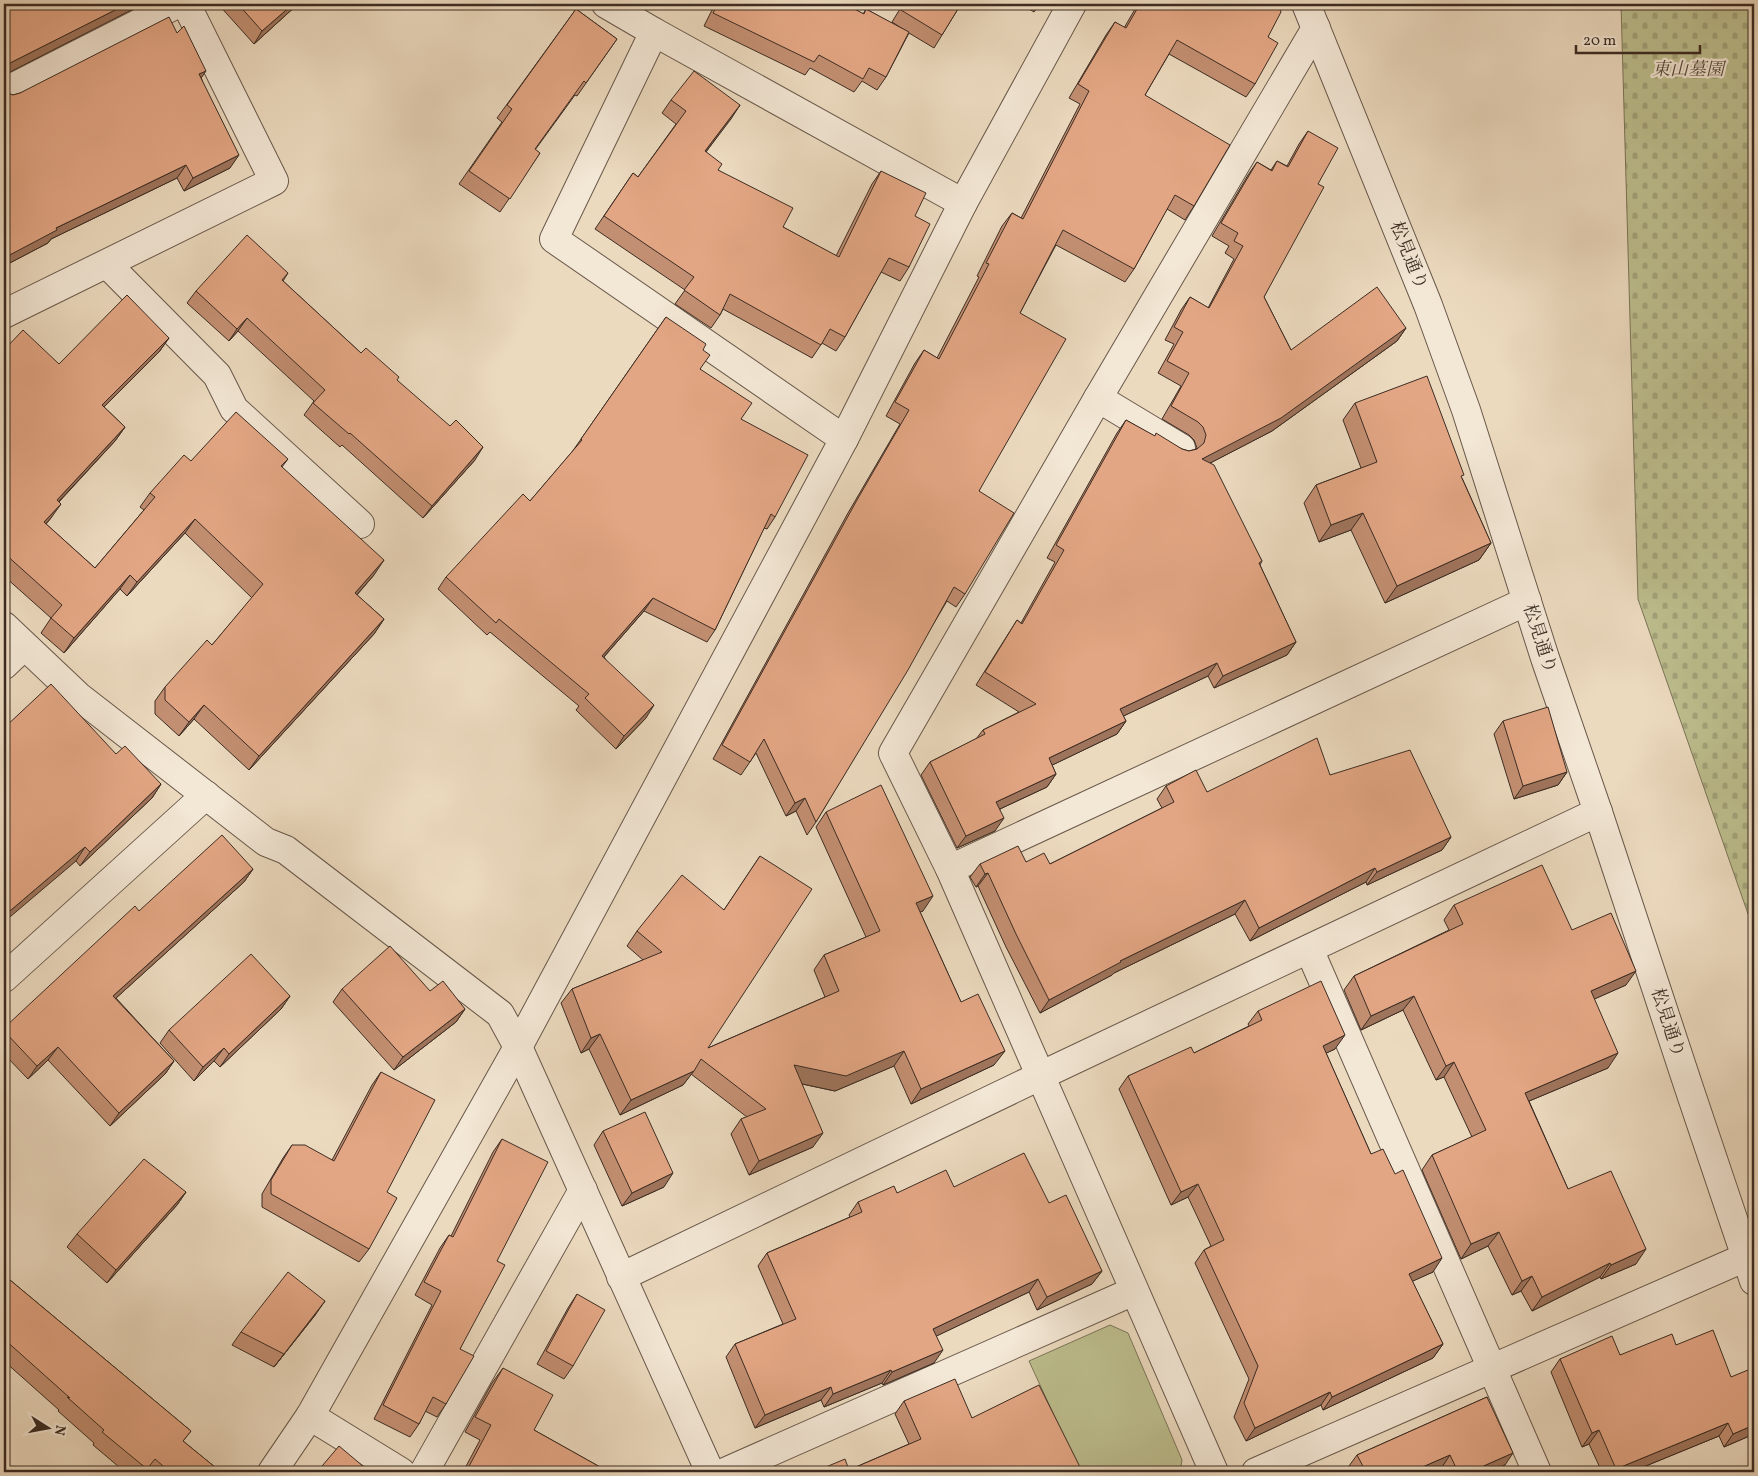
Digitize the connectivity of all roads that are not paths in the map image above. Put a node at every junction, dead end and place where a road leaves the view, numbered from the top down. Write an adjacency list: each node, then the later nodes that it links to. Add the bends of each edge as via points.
1 (177, 4): 7 (street)
2 (186, 4): 9 (street, via 274,181)
3 (606, 4): 6 (street)
4 (1072, 4): 8 (street)
5 (1311, 16): 11 (street); 15 (street, 松見通り, via 1428,305 1466,410)
6 (654, 32): 8 (street); 12 (street, via 554,239)
7 (4, 92)
8 (963, 203): 12 (street)
9 (107, 264): 10 (street); 14 (street, via 217,375 234,409)
10 (4, 314)
11 (1098, 398): 13 (street); 21 (street, via 893,753)
12 (844, 439): 24 (street)
13 (1181, 448)
14 (360, 524)
15 (1527, 601): 20 (street, 松見通り); 21 (street)
16 (4, 626): 17 (street)
17 (24, 646): 18 (street); 19 (street, via 78,696)
18 (4, 665)
19 (206, 795): 23 (street); 24 (street, via 266,842 286,850 500,1014)
20 (1598, 812): 22 (street); 27 (street, 松見通り)
21 (950, 869): 25 (street)
22 (1309, 949): 25 (street); 30 (street)
23 (4, 978)
24 (518, 1047): 26 (street); 31 (street)
25 (1042, 1075): 28 (street); 29 (street)
26 (583, 1190): 28 (street); 34 (street)
27 (1750, 1269): 30 (street)
28 (621, 1277): 35 (street)
29 (1134, 1291): 36 (street); 37 (street)
30 (1492, 1368): 38 (street); 39 (street)
31 (310, 1416): 32 (street); 33 (street)
32 (272, 1472)
33 (401, 1472)
34 (424, 1472)
35 (710, 1472)
36 (725, 1472)
37 (1214, 1472)
38 (1256, 1472)
39 (1537, 1472)

